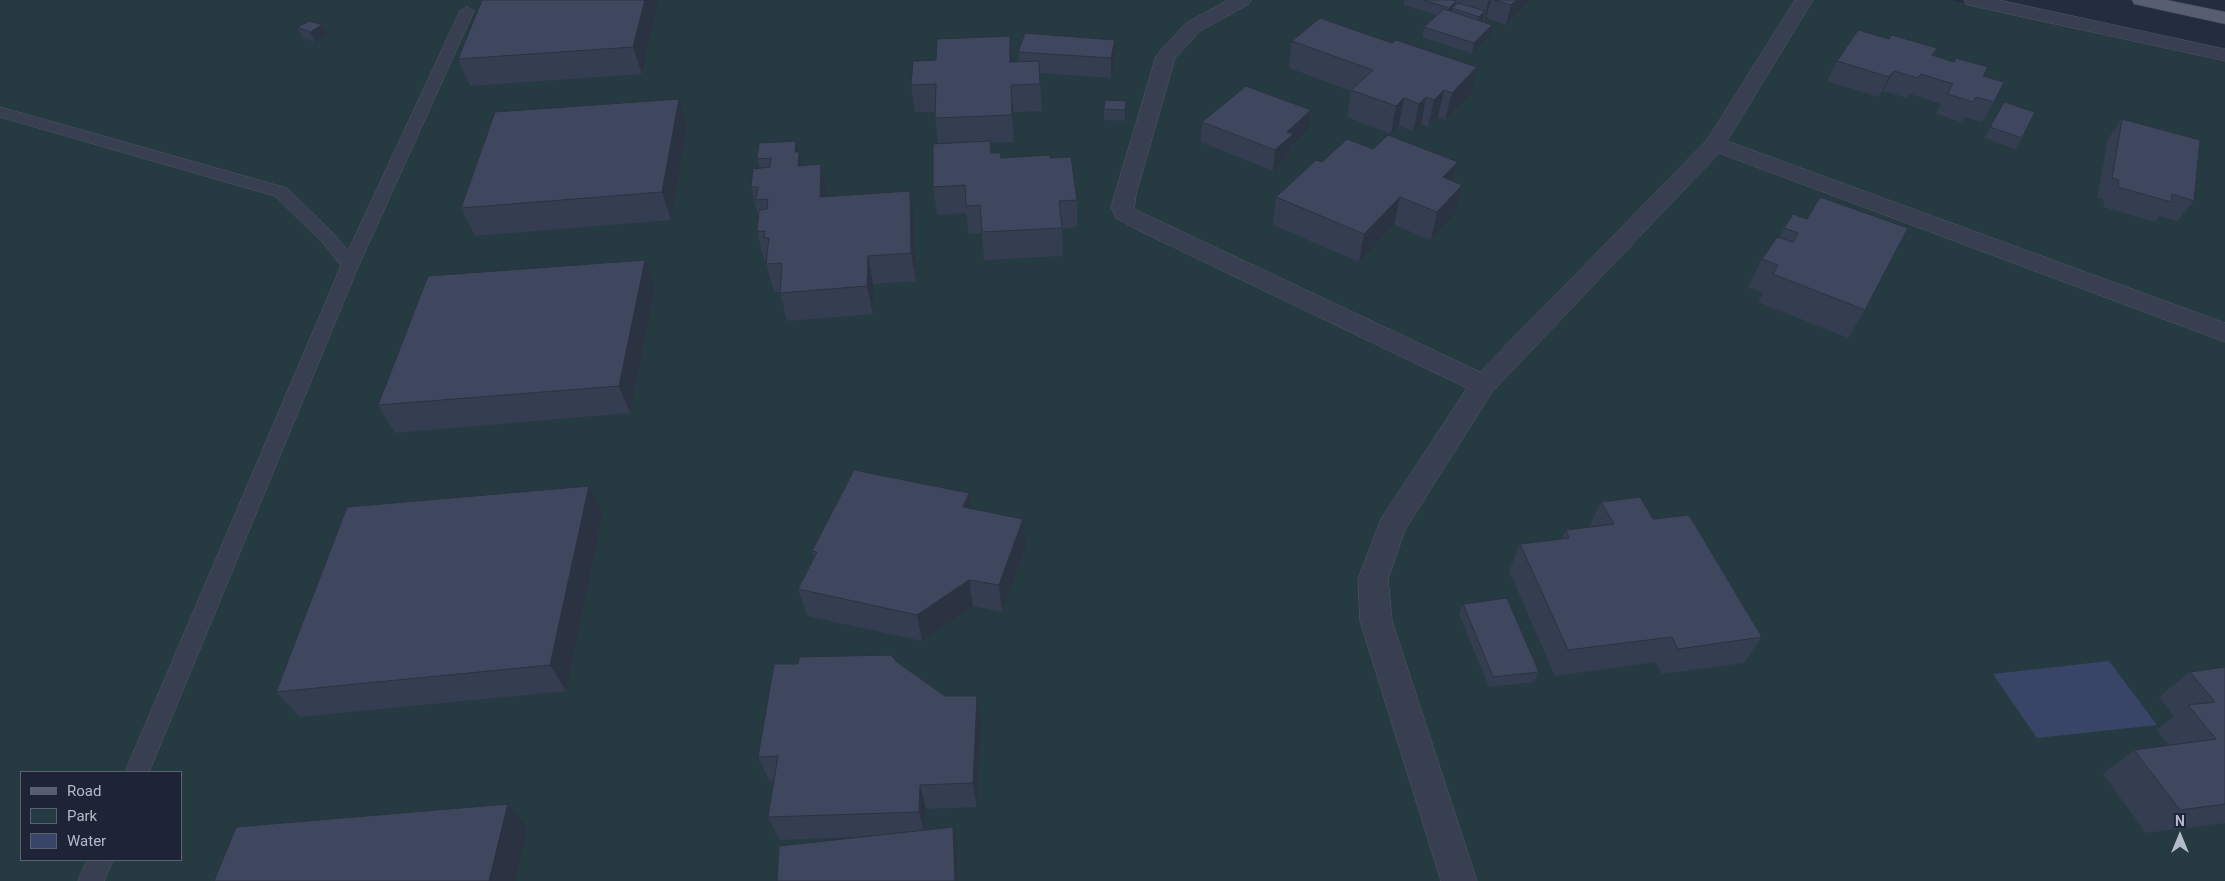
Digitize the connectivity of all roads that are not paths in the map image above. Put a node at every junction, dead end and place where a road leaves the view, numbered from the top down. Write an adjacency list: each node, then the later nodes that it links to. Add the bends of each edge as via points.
1 (1242, 0): 12 (street, via 1193,27 1166,56 1122,207 1124,213)
2 (1804, 0): 9 (street)
3 (1973, 0): 7 (street)
4 (2141, 0): 6 (main road)
5 (467, 11): 10 (lane)
6 (2225, 18)
7 (2225, 55)
8 (0, 112): 10 (lane, via 281,192 329,239)
9 (1715, 144): 11 (street); 12 (street)
10 (350, 265): 13 (lane)
11 (2225, 333)
12 (1483, 385): 16 (street, via 1391,527 1373,579 1376,621)
13 (137, 771)
14 (100, 861): 15 (lane)
15 (91, 881)
16 (1459, 881)

